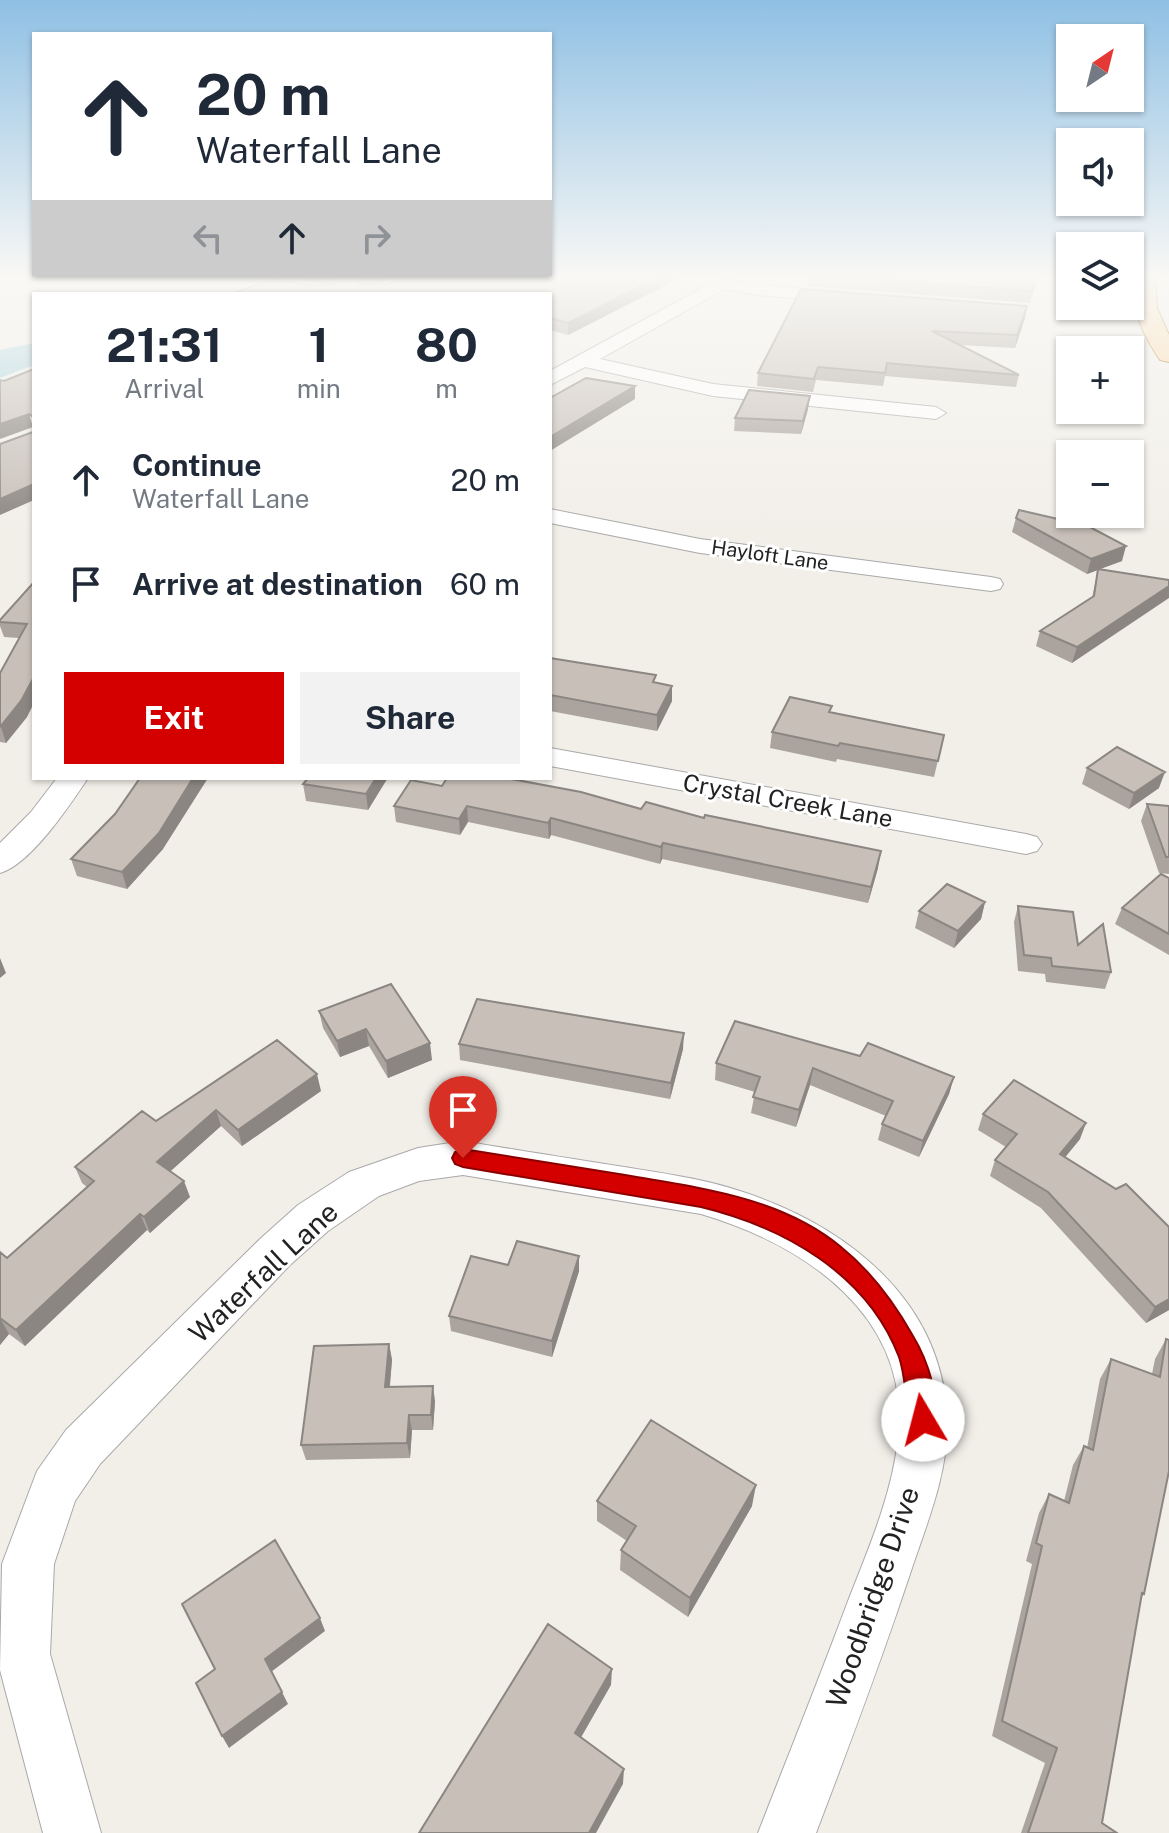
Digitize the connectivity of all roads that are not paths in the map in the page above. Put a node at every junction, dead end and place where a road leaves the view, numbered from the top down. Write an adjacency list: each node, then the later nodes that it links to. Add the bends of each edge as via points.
1 (580, 363): 3 (street)
2 (590, 363): 4 (street, via 713,390)
3 (552, 378)
4 (936, 413)
5 (552, 516): 6 (street, Hayloft Lane, via 700,546)
6 (991, 584)
7 (552, 757): 9 (street, Crystal Creek Lane)
8 (71, 780): 10 (street)
9 (1026, 844)
10 (0, 862)
11 (858, 1276): 12 (street, Waterfall Lane, via 805,1234 741,1207 463,1158 418,1165 364,1184 313,1218 83,1447 55,1488 28,1564 23,1654); 13 (street, Woodbridge Drive, via 880,1301 910,1353 922,1402 920,1447 874,1605)
12 (72, 1833)
13 (787, 1833)

